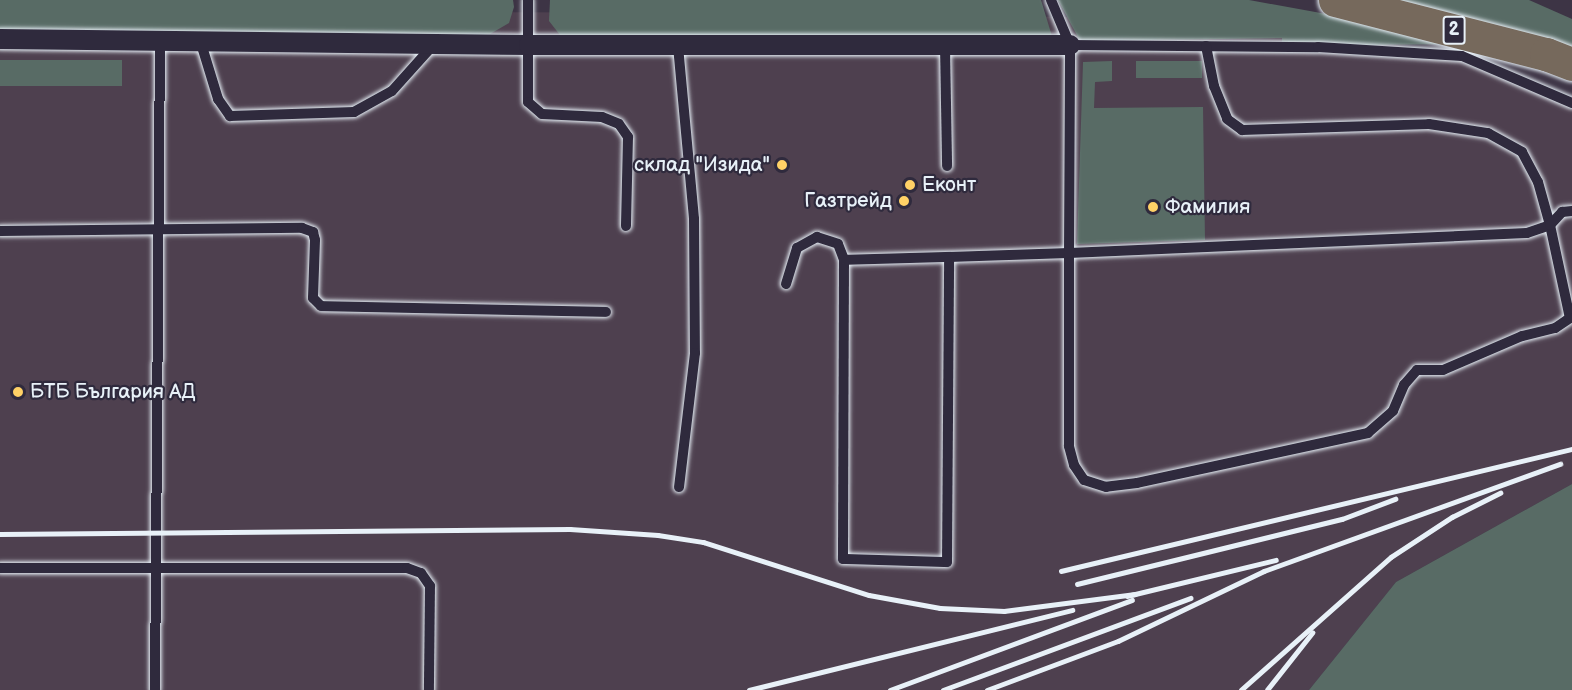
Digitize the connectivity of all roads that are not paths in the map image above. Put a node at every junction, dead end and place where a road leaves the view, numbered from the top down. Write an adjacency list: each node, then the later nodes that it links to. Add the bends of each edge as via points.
1 (528, 0): 8 (lane)
2 (1051, 0): 9 (lane)
3 (1335, 0): 13 (highway, 2)
4 (0, 39): 5 (street)
5 (160, 40): 6 (street); 20 (lane)
6 (200, 40): 7 (street); 7 (lane, via 218,99 230,116 354,112 392,91)
7 (435, 43): 8 (street)
8 (529, 45): 10 (street); 18 (lane, via 528,102 542,114 602,117 620,124 628,137)
9 (1070, 45): 11 (street); 12 (lane); 21 (lane)
10 (678, 46): 11 (street); 26 (lane, via 694,219 695,353)
11 (945, 46): 15 (lane)
12 (1206, 46): 14 (lane, via 1318,47 1462,56); 17 (lane, via 1214,86 1227,119 1242,130 1429,124 1488,133 1522,153 1538,182)
13 (1572, 64)
14 (1572, 103)
15 (947, 166)
16 (1572, 211): 17 (lane, via 1562,212)
17 (1550, 225): 21 (lane, via 1527,234); 21 (lane, via 1570,318 1555,328 1522,336 1443,369 1417,370 1404,385 1393,411 1368,433 1106,487 1084,480 1074,465 1069,446)
18 (626, 226)
19 (0, 231): 20 (lane)
20 (159, 231): 25 (lane, via 302,228 313,232 313,298 321,306); 28 (lane)
21 (1069, 253): 22 (lane)
22 (949, 257): 23 (lane); 23 (lane, via 947,562 843,559)
23 (844, 260): 24 (lane, via 838,244 817,237 797,248)
24 (786, 284)
25 (606, 312)
26 (679, 487)
27 (0, 568): 28 (lane)
28 (158, 569): 29 (lane); 30 (lane, via 407,568 421,573 429,586)
29 (155, 690)
30 (429, 690)

